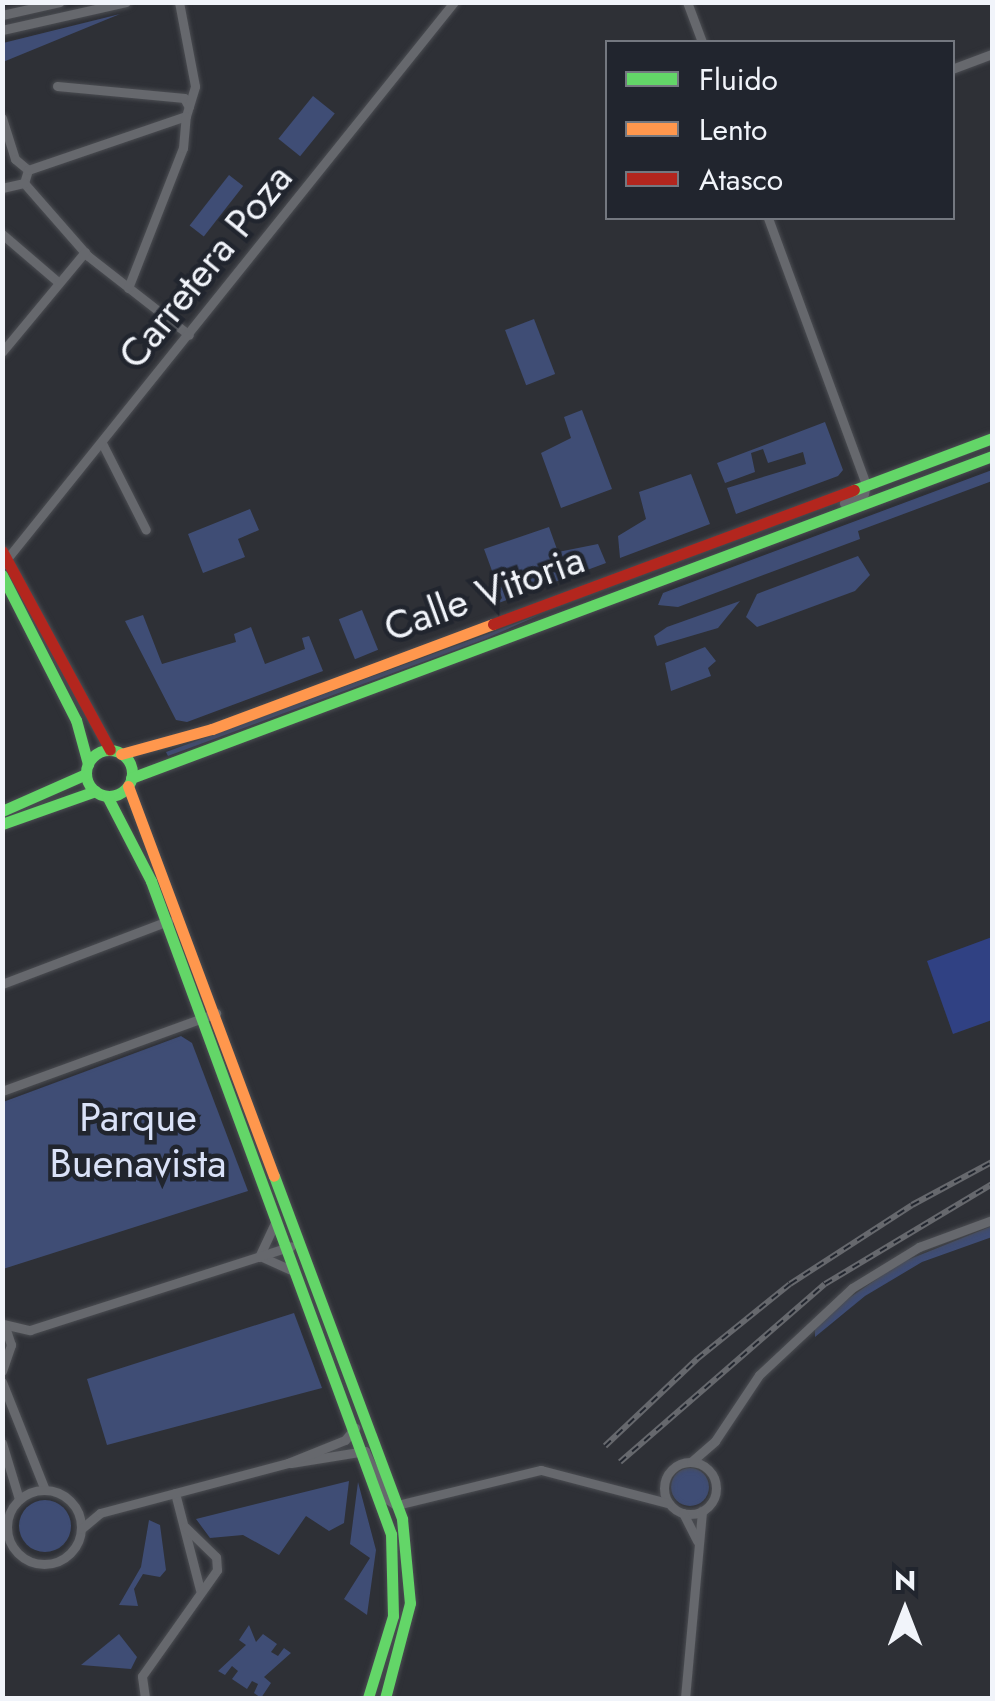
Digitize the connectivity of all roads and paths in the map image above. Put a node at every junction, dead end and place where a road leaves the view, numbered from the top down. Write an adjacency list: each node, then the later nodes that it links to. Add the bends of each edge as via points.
1 (60, 2): 6 (street)
2 (126, 2): 7 (street)
3 (179, 2): 12 (street, via 195,86)
4 (454, 2): 23 (street, Carretera Poza)
5 (687, 2): 8 (street)
6 (2, 15)
7 (2, 30)
8 (701, 40)
9 (992, 54): 10 (street)
10 (955, 68)
11 (57, 86): 12 (street, via 184,98)
12 (188, 111): 14 (street); 22 (street, via 183,148)
13 (2, 118): 14 (street, via 15,159)
14 (28, 170): 15 (street)
15 (24, 183): 16 (street); 20 (street)
16 (2, 188)
17 (769, 220): 28 (street)
18 (6, 238): 19 (street); 21 (street)
19 (2, 251)
20 (84, 252): 21 (street); 22 (street)
21 (58, 282): 24 (street)
22 (128, 288): 23 (street)
23 (188, 335): 26 (street, Carretera Poza)
24 (2, 352)
25 (992, 438): 28 (main road, Calle Vitoria)
26 (102, 443): 30 (street); 32 (street, Carretera Poza)
27 (992, 456): 29 (main road, Calle Vitoria)
28 (866, 485): 29 (main road); 31 (street, Calle Vitoria, via 858,498); 34 (main road, Calle Vitoria, via 212,729)
29 (894, 492): 31 (main road, Calle Vitoria)
30 (146, 530)
31 (775, 537): 36 (main road, Calle Vitoria)
32 (4, 559): 34 (main road)
33 (2, 575): 35 (main road, via 79,726)
34 (116, 752): 35 (main road, Calle Vitoria); 36 (main road)
35 (87, 769): 37 (main road); 38 (main road)
36 (130, 782): 37 (main road, Calle Vitoria); 40 (main road)
37 (101, 794): 39 (main road); 41 (main road, via 137,846)
38 (2, 811)
39 (2, 824)
40 (177, 910): 41 (street); 43 (main road)
41 (166, 922): 42 (street); 44 (main road)
42 (2, 984)
43 (216, 1013): 44 (street); 46 (main road)
44 (202, 1018): 45 (street); 47 (main road)
45 (2, 1091)
46 (275, 1172): 47 (street); 50 (main road)
47 (262, 1176): 48 (main road)
48 (275, 1214): 51 (main road); 52 (street)
49 (992, 1220): 62 (street, via 919,1247 852,1288 759,1375)
50 (302, 1243): 51 (street); 54 (main road)
51 (287, 1247): 52 (street); 53 (main road)
52 (259, 1257): 53 (street); 57 (street)
53 (298, 1275): 55 (main road)
54 (328, 1313): 55 (street); 75 (main road)
55 (314, 1318): 61 (main road)
56 (3, 1324): 57 (street); 58 (street)
57 (26, 1330): 58 (street)
58 (10, 1354): 59 (street)
59 (2, 1371)
60 (2, 1382): 69 (street)
61 (356, 1426): 64 (main road); 66 (street, via 346,1440)
62 (715, 1441): 65 (street); 67 (street)
63 (2, 1443): 72 (street)
64 (365, 1451): 66 (street); 75 (street, via 387,1499); 84 (main road)
65 (691, 1462): 67 (street); 68 (street, via 676,1466)
66 (288, 1463): 71 (street)
67 (710, 1472): 77 (street, via 715,1497)
68 (664, 1481): 70 (street); 74 (street)
69 (45, 1490): 72 (street); 76 (street)
70 (637, 1492): 73 (street, via 532,1470); 74 (street)
71 (175, 1493): 78 (street); 82 (street)
72 (19, 1500): 83 (street)
73 (413, 1500): 75 (street); 80 (street)
74 (668, 1503): 79 (street)
75 (397, 1505): 80 (main road); 84 (street)
76 (75, 1506): 78 (street); 81 (street)
77 (702, 1511): 79 (street); 85 (street)
78 (100, 1513): 81 (street)
79 (683, 1513): 85 (street)
80 (402, 1520): 92 (main road, via 410,1603)
81 (81, 1528): 86 (street, via 72,1553 52,1564 31,1562)
82 (185, 1528): 87 (street); 88 (street, via 216,1557)
83 (4, 1529): 86 (street)
84 (392, 1534): 91 (main road, via 393,1616)
85 (697, 1541): 93 (street)
86 (7, 1544)
87 (192, 1560): 88 (street); 89 (street)
88 (216, 1570): 89 (street)
89 (200, 1590): 90 (street, via 142,1676)
90 (145, 1698)
91 (368, 1698)
92 (385, 1698)
93 (685, 1698)

